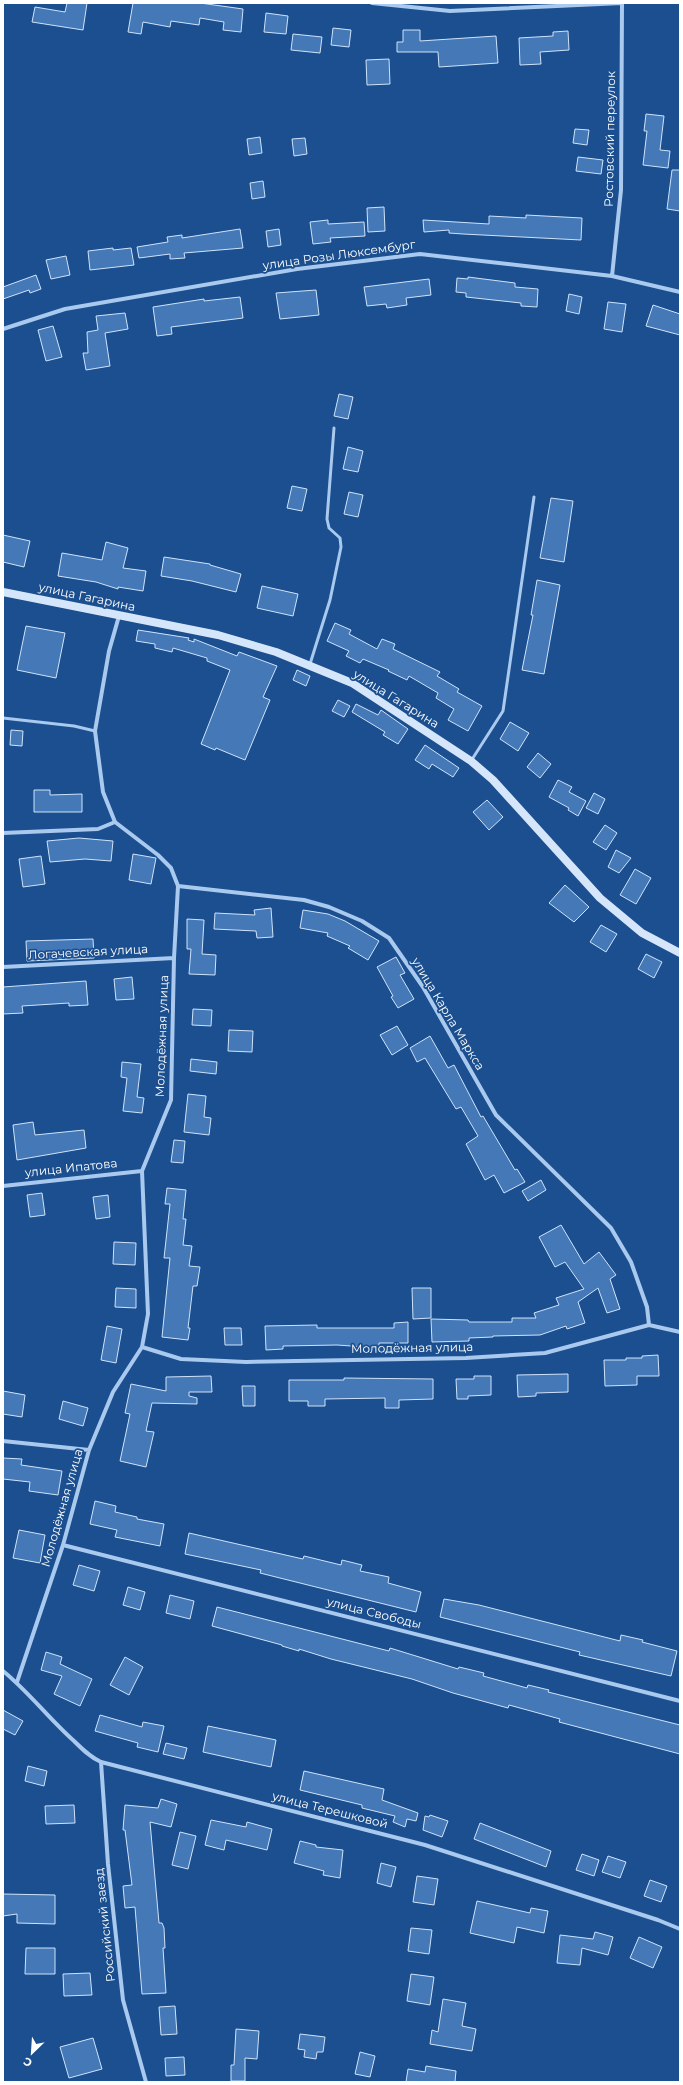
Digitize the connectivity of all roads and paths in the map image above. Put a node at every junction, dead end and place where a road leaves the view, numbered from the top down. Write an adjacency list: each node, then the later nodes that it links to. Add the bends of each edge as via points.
1 (372, 3): 2 (street, via 450,11)
2 (622, 3): 3 (street, Ростовский переулок, via 621,190)
3 (612, 276): 4 (street, улица Розы Люксембург); 5 (street, улица Розы Люксембург, via 420,254 297,269 65,309)
4 (680, 292)
5 (3, 329)
6 (334, 428): 10 (lane, via 327,518 329,528 340,538 341,547 330,600)
7 (534, 497): 13 (lane, via 503,711)
8 (3, 592): 9 (main road, улица Гагарина)
9 (119, 616): 10 (main road, улица Гагарина, via 218,635 276,652); 12 (street, via 109,651)
10 (309, 666): 13 (main road, улица Гагарина, via 352,683)
11 (3, 718): 12 (lane, via 74,726)
12 (95, 731): 14 (street, via 103,792)
13 (471, 761): 17 (main road, улица Гагарина, via 493,780 600,898 642,933)
14 (115, 822): 15 (street, via 98,829); 16 (street, via 171,868)
15 (3, 833)
16 (178, 886): 18 (street, Молодёжная улица); 22 (street, улица Карла Маркса, via 304,900 362,921 389,938 423,987 496,1115 611,1228 631,1262 647,1308)
17 (680, 953)
18 (174, 958): 19 (street, Логачевская улица); 20 (street, Молодёжная улица, via 171,1100)
19 (3, 967)
20 (142, 1171): 21 (street, улица Ипатова); 24 (street, Молодёжная улица, via 148,1314)
21 (3, 1186)
22 (649, 1325): 23 (street, Молодёжная улица); 24 (street, Молодёжная улица, via 545,1353 466,1358 246,1362 181,1359)
23 (680, 1332)
24 (142, 1347): 26 (street, Молодёжная улица, via 112,1392)
25 (3, 1441): 26 (street)
26 (89, 1450): 27 (street, Молодёжная улица)
27 (63, 1545): 29 (street, Молодёжная улица); 30 (street, улица Свободы)
28 (3, 1671): 29 (street, улица Терешковой)
29 (17, 1682): 31 (street, улица Терешковой, via 56,1725)
30 (680, 1701)
31 (101, 1762): 32 (street, улица Терешковой, via 425,1845); 33 (street, Российский заезд, via 108,1864 123,2000)
32 (680, 1929)
33 (146, 2082)

